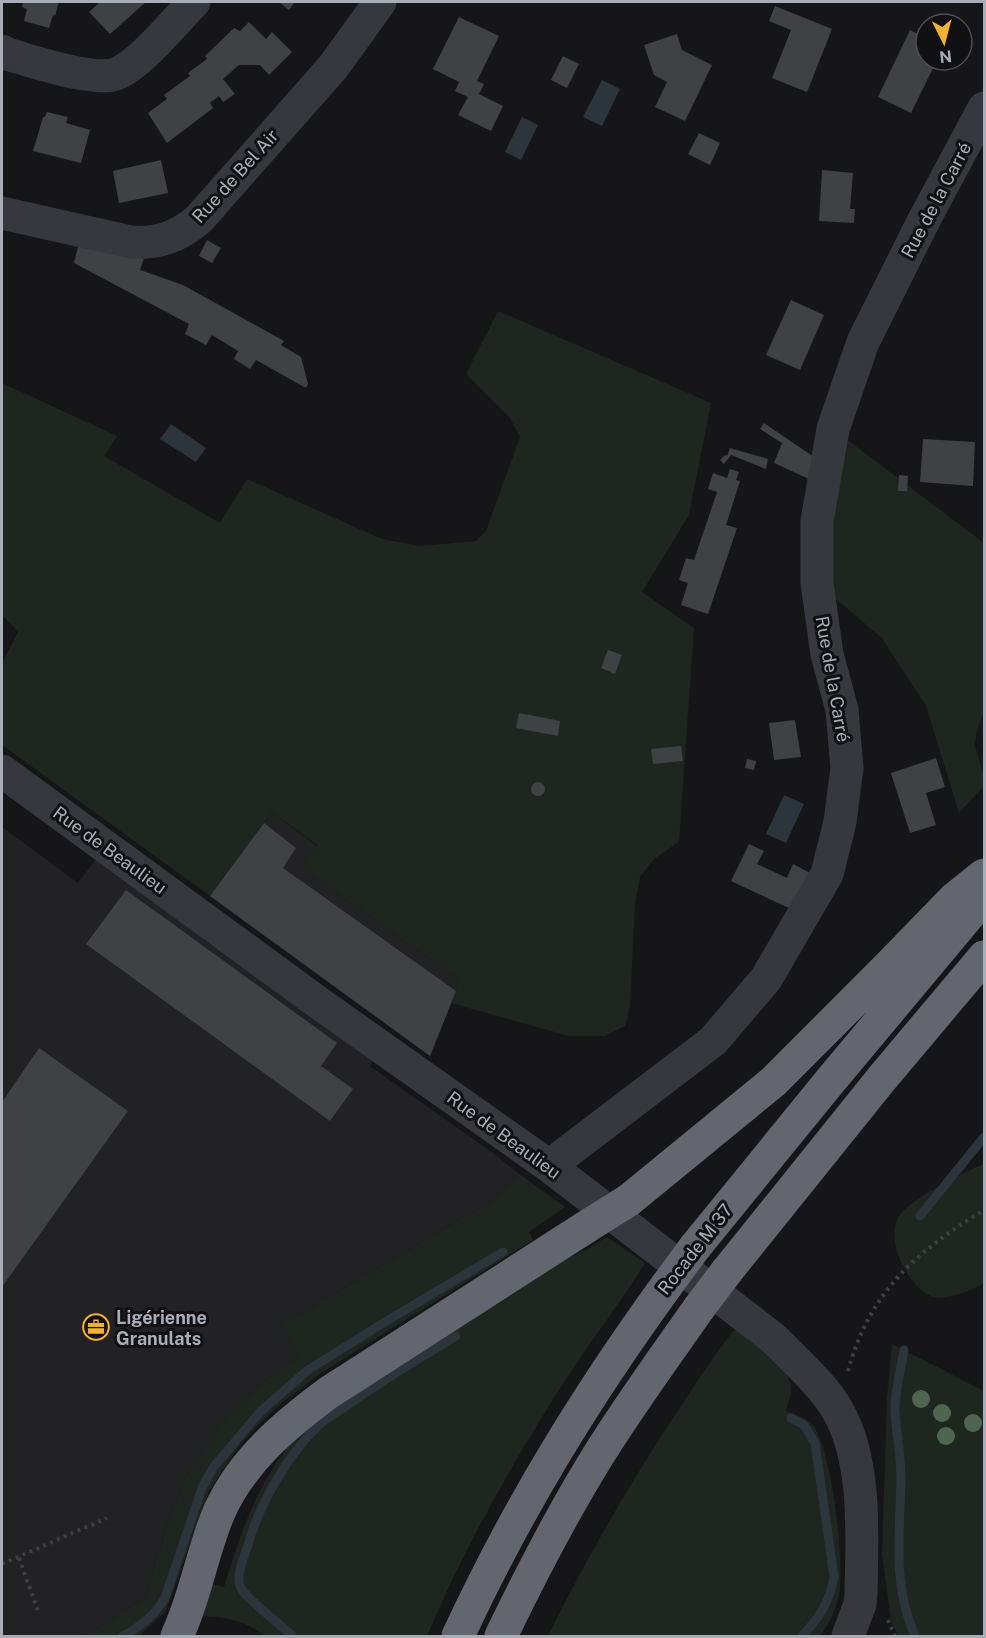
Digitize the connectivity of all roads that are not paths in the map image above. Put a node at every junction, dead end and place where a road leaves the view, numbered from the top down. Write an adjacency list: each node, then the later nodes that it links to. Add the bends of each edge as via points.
1 (194, 2): 3 (street, via 130,67 115,74 87,75)
2 (380, 2): 5 (street, Rue de Bel Air, via 333,67 186,230 169,239 131,242)
3 (2, 51)
4 (984, 108): 10 (street, Rue de la Carré, via 863,342 833,429 817,521 817,584 827,654 842,710 847,768 840,822 827,874 766,979 713,1041)
5 (2, 213)
6 (2, 771): 10 (street, Rue de Beaulieu)
7 (984, 874): 12 (highway, bridge, via 954,899 773,1082 629,1200 293,1419 247,1466 220,1510)
8 (984, 897): 13 (highway, Rocade M 37, bridge, via 695,1247 617,1354 537,1481)
9 (984, 957): 14 (highway, bridge, via 699,1308 597,1459 560,1521)
10 (549, 1166): 11 (street, Rue de Beaulieu, via 773,1338 838,1409 855,1456 860,1496)
11 (861, 1593): 15 (street, Rue de Beaulieu); 16 (street, Rue de Beaulieu)
12 (177, 1636)
13 (458, 1636)
14 (502, 1636)
15 (848, 1636)
16 (872, 1636)

